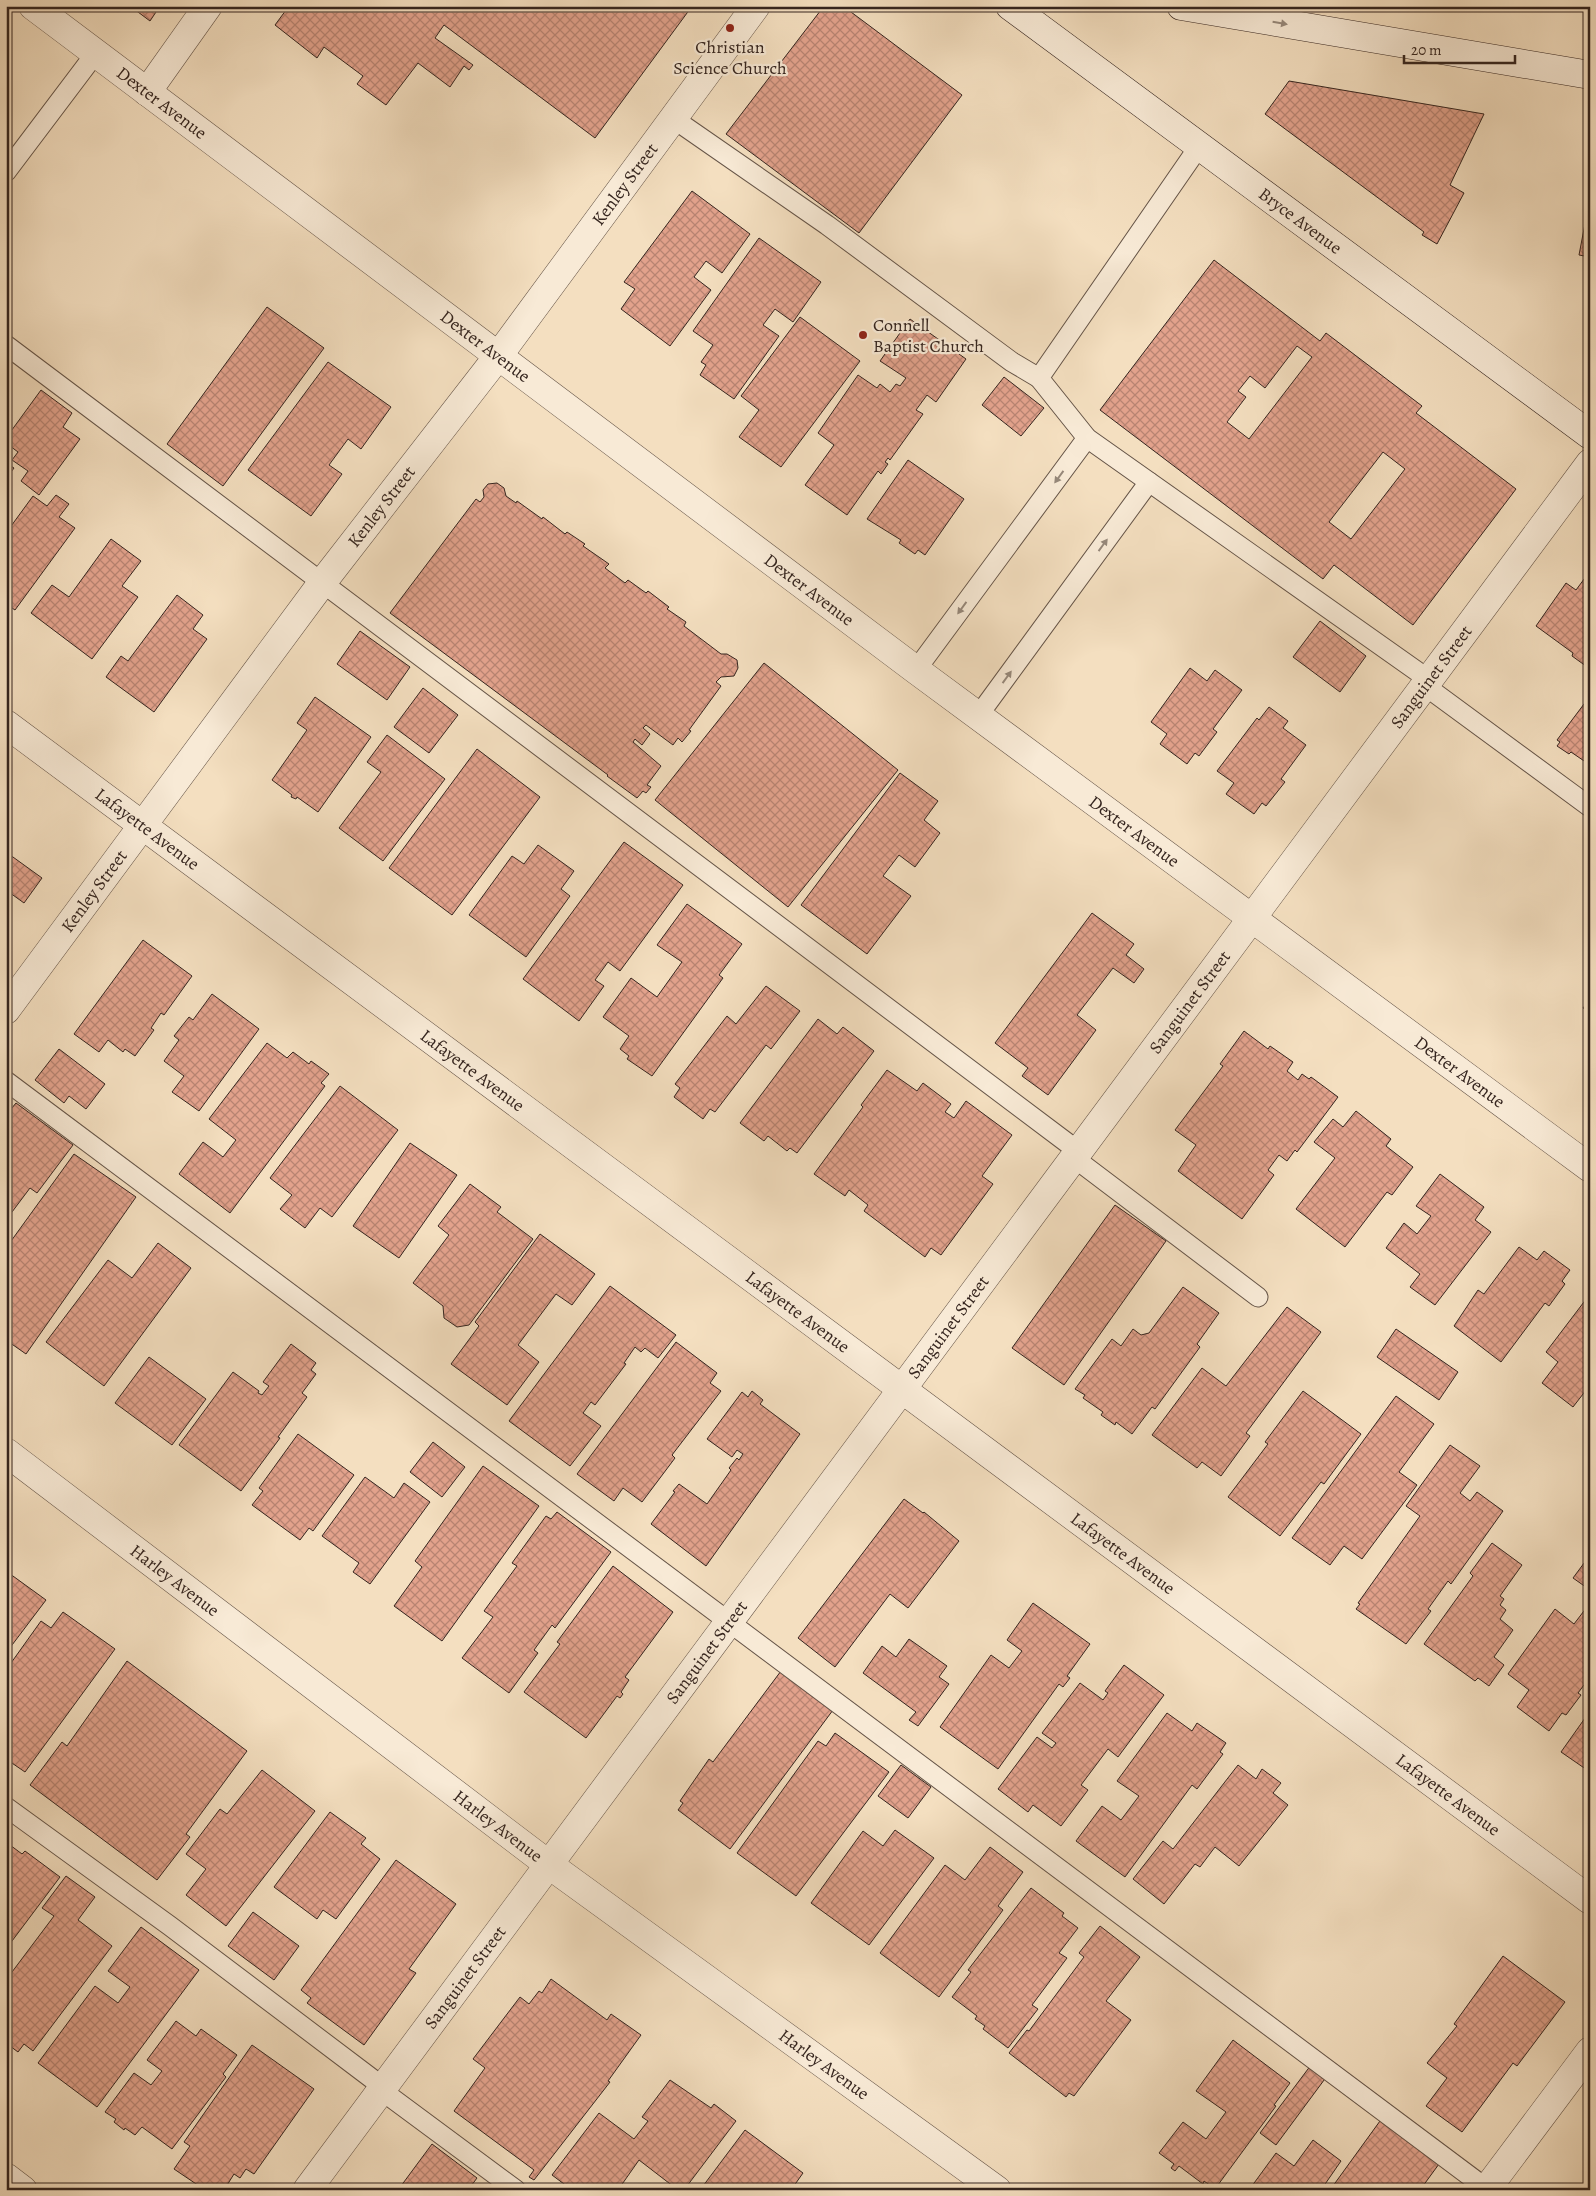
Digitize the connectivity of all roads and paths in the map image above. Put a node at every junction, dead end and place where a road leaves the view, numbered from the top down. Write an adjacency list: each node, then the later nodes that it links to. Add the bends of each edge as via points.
1 (33, 6): 6 (street, Dexter Avenue)
2 (208, 6): 8 (street)
3 (756, 6): 9 (street, Kenley Street)
4 (1010, 6): 10 (street, Bryce Avenue)
5 (1180, 6): 7 (street, one-way to 7)
6 (95, 54): 8 (street, Dexter Avenue); 11 (lane)
7 (1590, 75)
8 (147, 92): 13 (street, Dexter Avenue)
9 (674, 119): 13 (street, Kenley Street); 14 (lane)
10 (1200, 145): 14 (lane); 15 (street, Bryce Avenue)
11 (6, 172)
12 (6, 345): 19 (lane)
13 (499, 356): 19 (street, Kenley Street); 20 (street, Dexter Avenue)
14 (1038, 378): 16 (lane)
15 (1590, 436)
16 (1088, 438): 18 (lane); 20 (lane, one-way to 20)
17 (1590, 463): 21 (street, Sanguinet Street)
18 (1149, 482): 21 (lane); 22 (lane, one-way to 18)
19 (322, 583): 25 (street, Kenley Street); 29 (lane)
20 (916, 670): 22 (street, Dexter Avenue)
21 (1426, 682): 24 (lane); 26 (street, Sanguinet Street)
22 (978, 716): 26 (street, Dexter Avenue)
23 (6, 724): 25 (street, Lafayette Avenue)
24 (1590, 807)
25 (142, 826): 27 (street, Kenley Street); 32 (street, Lafayette Avenue)
26 (1251, 917): 29 (street, Sanguinet Street); 30 (street, Dexter Avenue)
27 (6, 1010)
28 (6, 1081): 34 (lane)
29 (1076, 1154): 31 (lane); 32 (street, Sanguinet Street)
30 (1590, 1168)
31 (1258, 1297)
32 (901, 1389): 34 (street, Sanguinet Street); 37 (street, Lafayette Avenue)
33 (6, 1452): 36 (street, Harley Avenue)
34 (728, 1622): 36 (street, Sanguinet Street); 41 (lane)
35 (6, 1806): 39 (lane)
36 (548, 1864): 39 (street, Sanguinet Street); 45 (street, Harley Avenue)
37 (1590, 1900)
38 (1590, 2051): 41 (street)
39 (382, 2088): 43 (street, Sanguinet Street); 44 (lane)
40 (6, 2177): 42 (street)
41 (1487, 2189)
42 (23, 2190)
43 (307, 2190)
44 (516, 2190)
45 (997, 2190)

